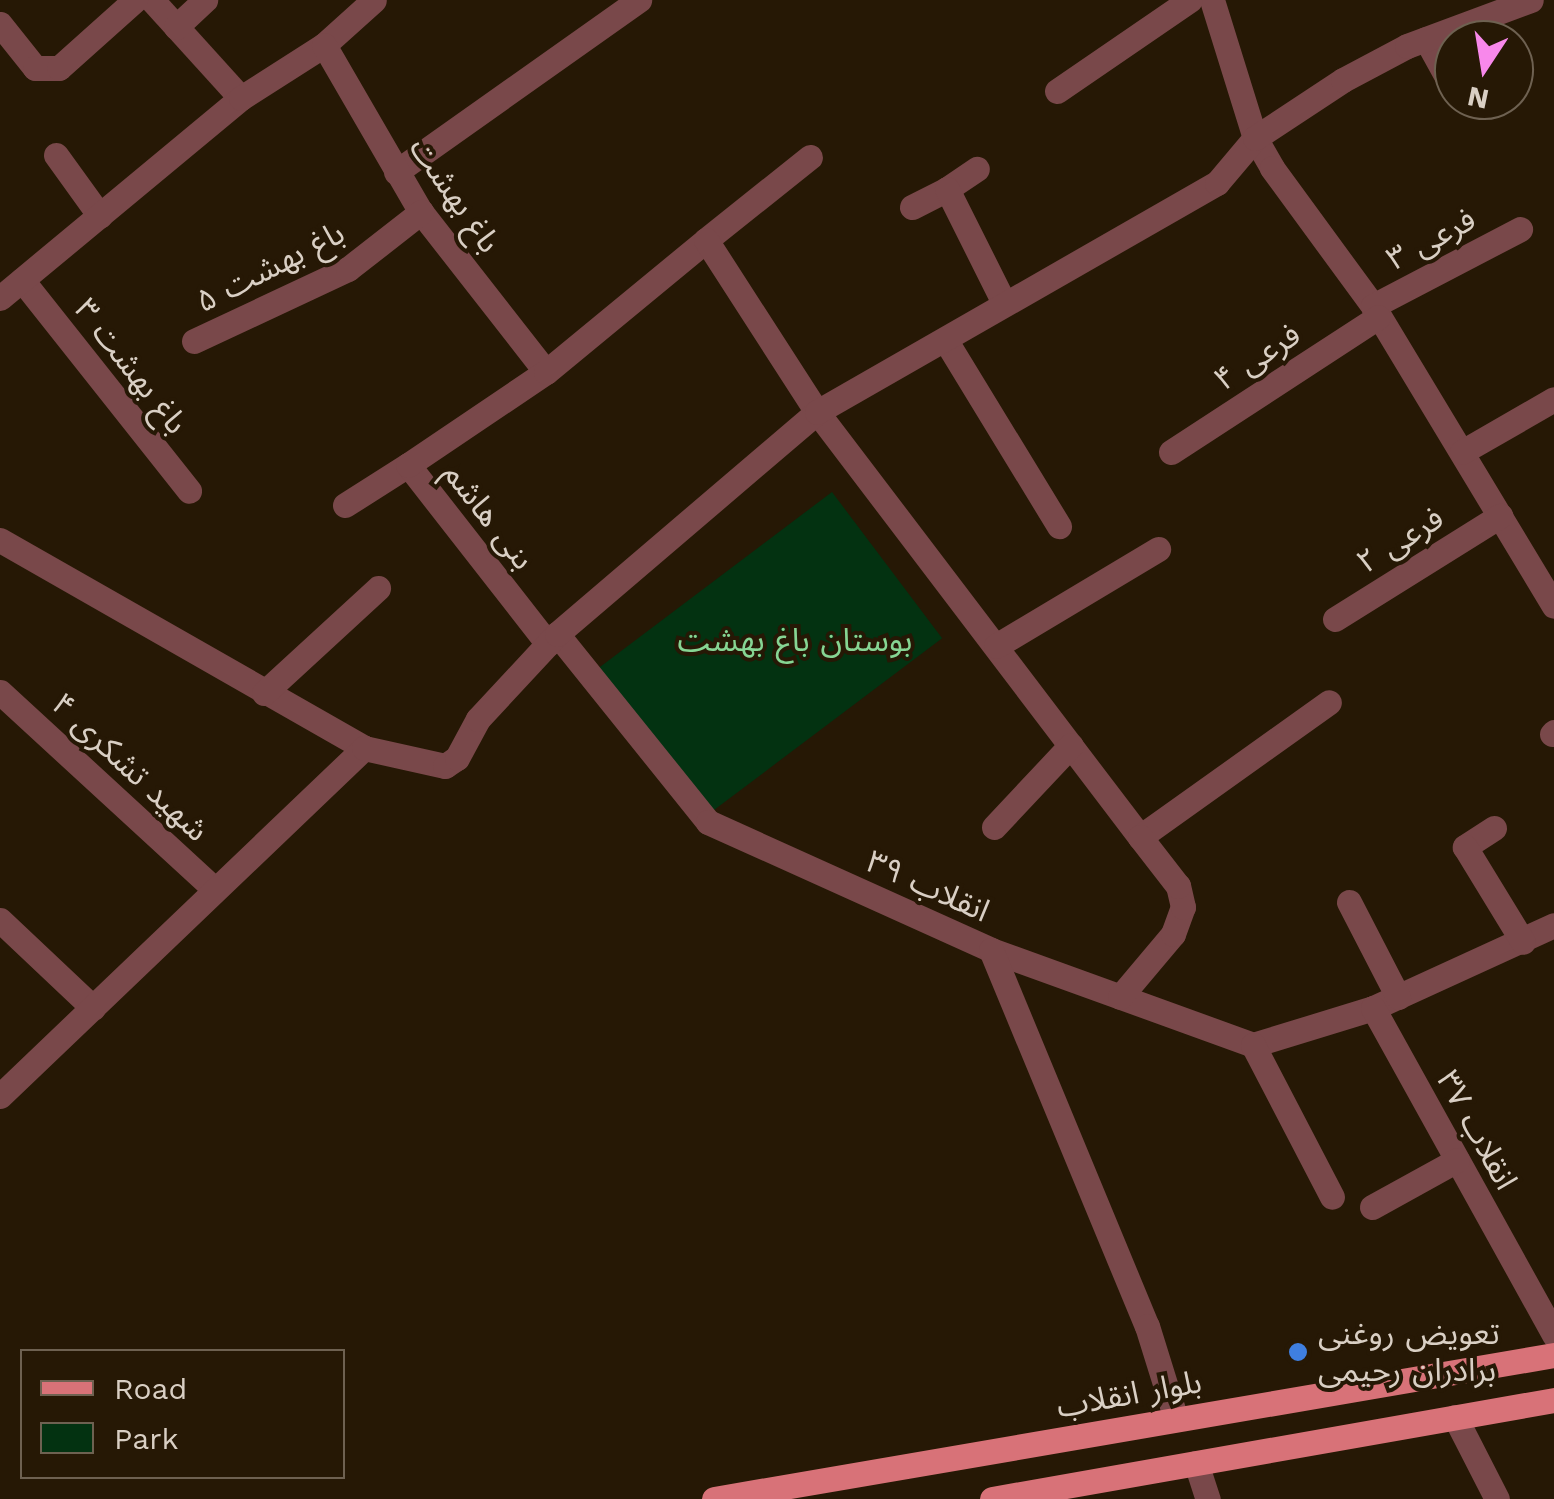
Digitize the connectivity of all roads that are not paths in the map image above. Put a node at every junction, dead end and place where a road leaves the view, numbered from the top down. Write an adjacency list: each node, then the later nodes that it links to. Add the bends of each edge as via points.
1 (135, 0): 9 (street, via 60,68 35,68)
2 (152, 0): 10 (street)
3 (205, 0): 10 (street)
4 (374, 0): 12 (street)
5 (640, 0): 20 (street)
6 (1190, 0): 14 (street)
7 (1212, 0): 16 (street)
8 (1517, 3): 11 (street)
9 (0, 24)
10 (176, 27): 15 (street)
11 (1426, 39): 13 (street); 16 (street, via 1343,80)
12 (324, 45): 15 (street); 20 (street, باغ بهشت)
13 (1434, 54)
14 (1056, 91)
15 (241, 98): 24 (street)
16 (1255, 138): 29 (street, via 1217,183); 30 (street)
17 (56, 155): 24 (street)
18 (810, 157): 26 (street)
19 (977, 169): 21 (street)
20 (396, 172): 23 (street, باغ بهشت)
21 (947, 189): 22 (street); 29 (street)
22 (912, 207)
23 (422, 212): 31 (street, باغ بهشت ۵, via 348,269); 33 (street, باغ بهشت)
24 (100, 216): 27 (street)
25 (1520, 229): 30 (street, فرعی ۳)
26 (706, 240): 33 (street); 35 (street)
27 (22, 280): 28 (street); 39 (street, باغ بهشت ۳)
28 (0, 298)
29 (1004, 304): 32 (street)
30 (1375, 312): 36 (street, فرعی ۴); 37 (street)
31 (194, 341)
32 (946, 341): 35 (street); 42 (street)
33 (546, 372): 38 (street, بنی هاشم)
34 (1554, 400): 37 (street)
35 (816, 412): 48 (street); 49 (street)
36 (1171, 452)
37 (1462, 452): 41 (street)
38 (408, 465): 40 (street); 48 (street, بنی هاشم)
39 (189, 492)
40 (344, 505)
41 (1500, 516): 46 (street); 47 (street, فرعی ۲)
42 (1058, 526)
43 (0, 540): 51 (street)
44 (1158, 549): 49 (street)
45 (378, 588): 51 (street)
46 (1554, 606)
47 (1335, 619)
48 (552, 639): 54 (street, via 478,719 457,758 445,766); 63 (street, انقلاب ۳۹, via 708,822)
49 (996, 646): 53 (street)
50 (0, 692): 58 (street, شهید تشکری ۴)
51 (264, 693): 54 (street)
52 (1329, 702): 57 (street)
53 (1071, 745): 55 (street); 57 (street)
54 (364, 748): 58 (street)
55 (994, 828)
56 (1494, 828): 62 (street, via 1465,848)
57 (1140, 837): 64 (street, via 1178,886 1184,907 1173,934)
58 (215, 890): 66 (street)
59 (1349, 902): 65 (street)
60 (0, 920): 66 (street)
61 (1554, 925): 62 (street)
62 (1522, 942): 65 (street)
63 (991, 950): 64 (street); 77 (street, انقلاب ۳۹, via 1146,1326)
64 (1120, 997): 68 (street)
65 (1398, 997): 67 (street)
66 (93, 1008): 69 (street)
67 (1372, 1008): 68 (street); 70 (street, انقلاب ۳۷)
68 (1254, 1045): 71 (street)
69 (0, 1096)
70 (1457, 1160): 72 (street); 73 (street, انقلاب ۳۷)
71 (1332, 1197)
72 (1372, 1207)
73 (1554, 1335)
74 (1554, 1355): 77 (main road, بلوار انقلاب)
75 (1554, 1400): 76 (main road)
76 (1455, 1418): 78 (main road); 82 (street)
77 (1176, 1419): 79 (main road, بلوار انقلاب)
78 (1196, 1463): 80 (main road); 81 (street)
79 (714, 1499)
80 (992, 1499)
81 (1208, 1499)
82 (1497, 1499)

